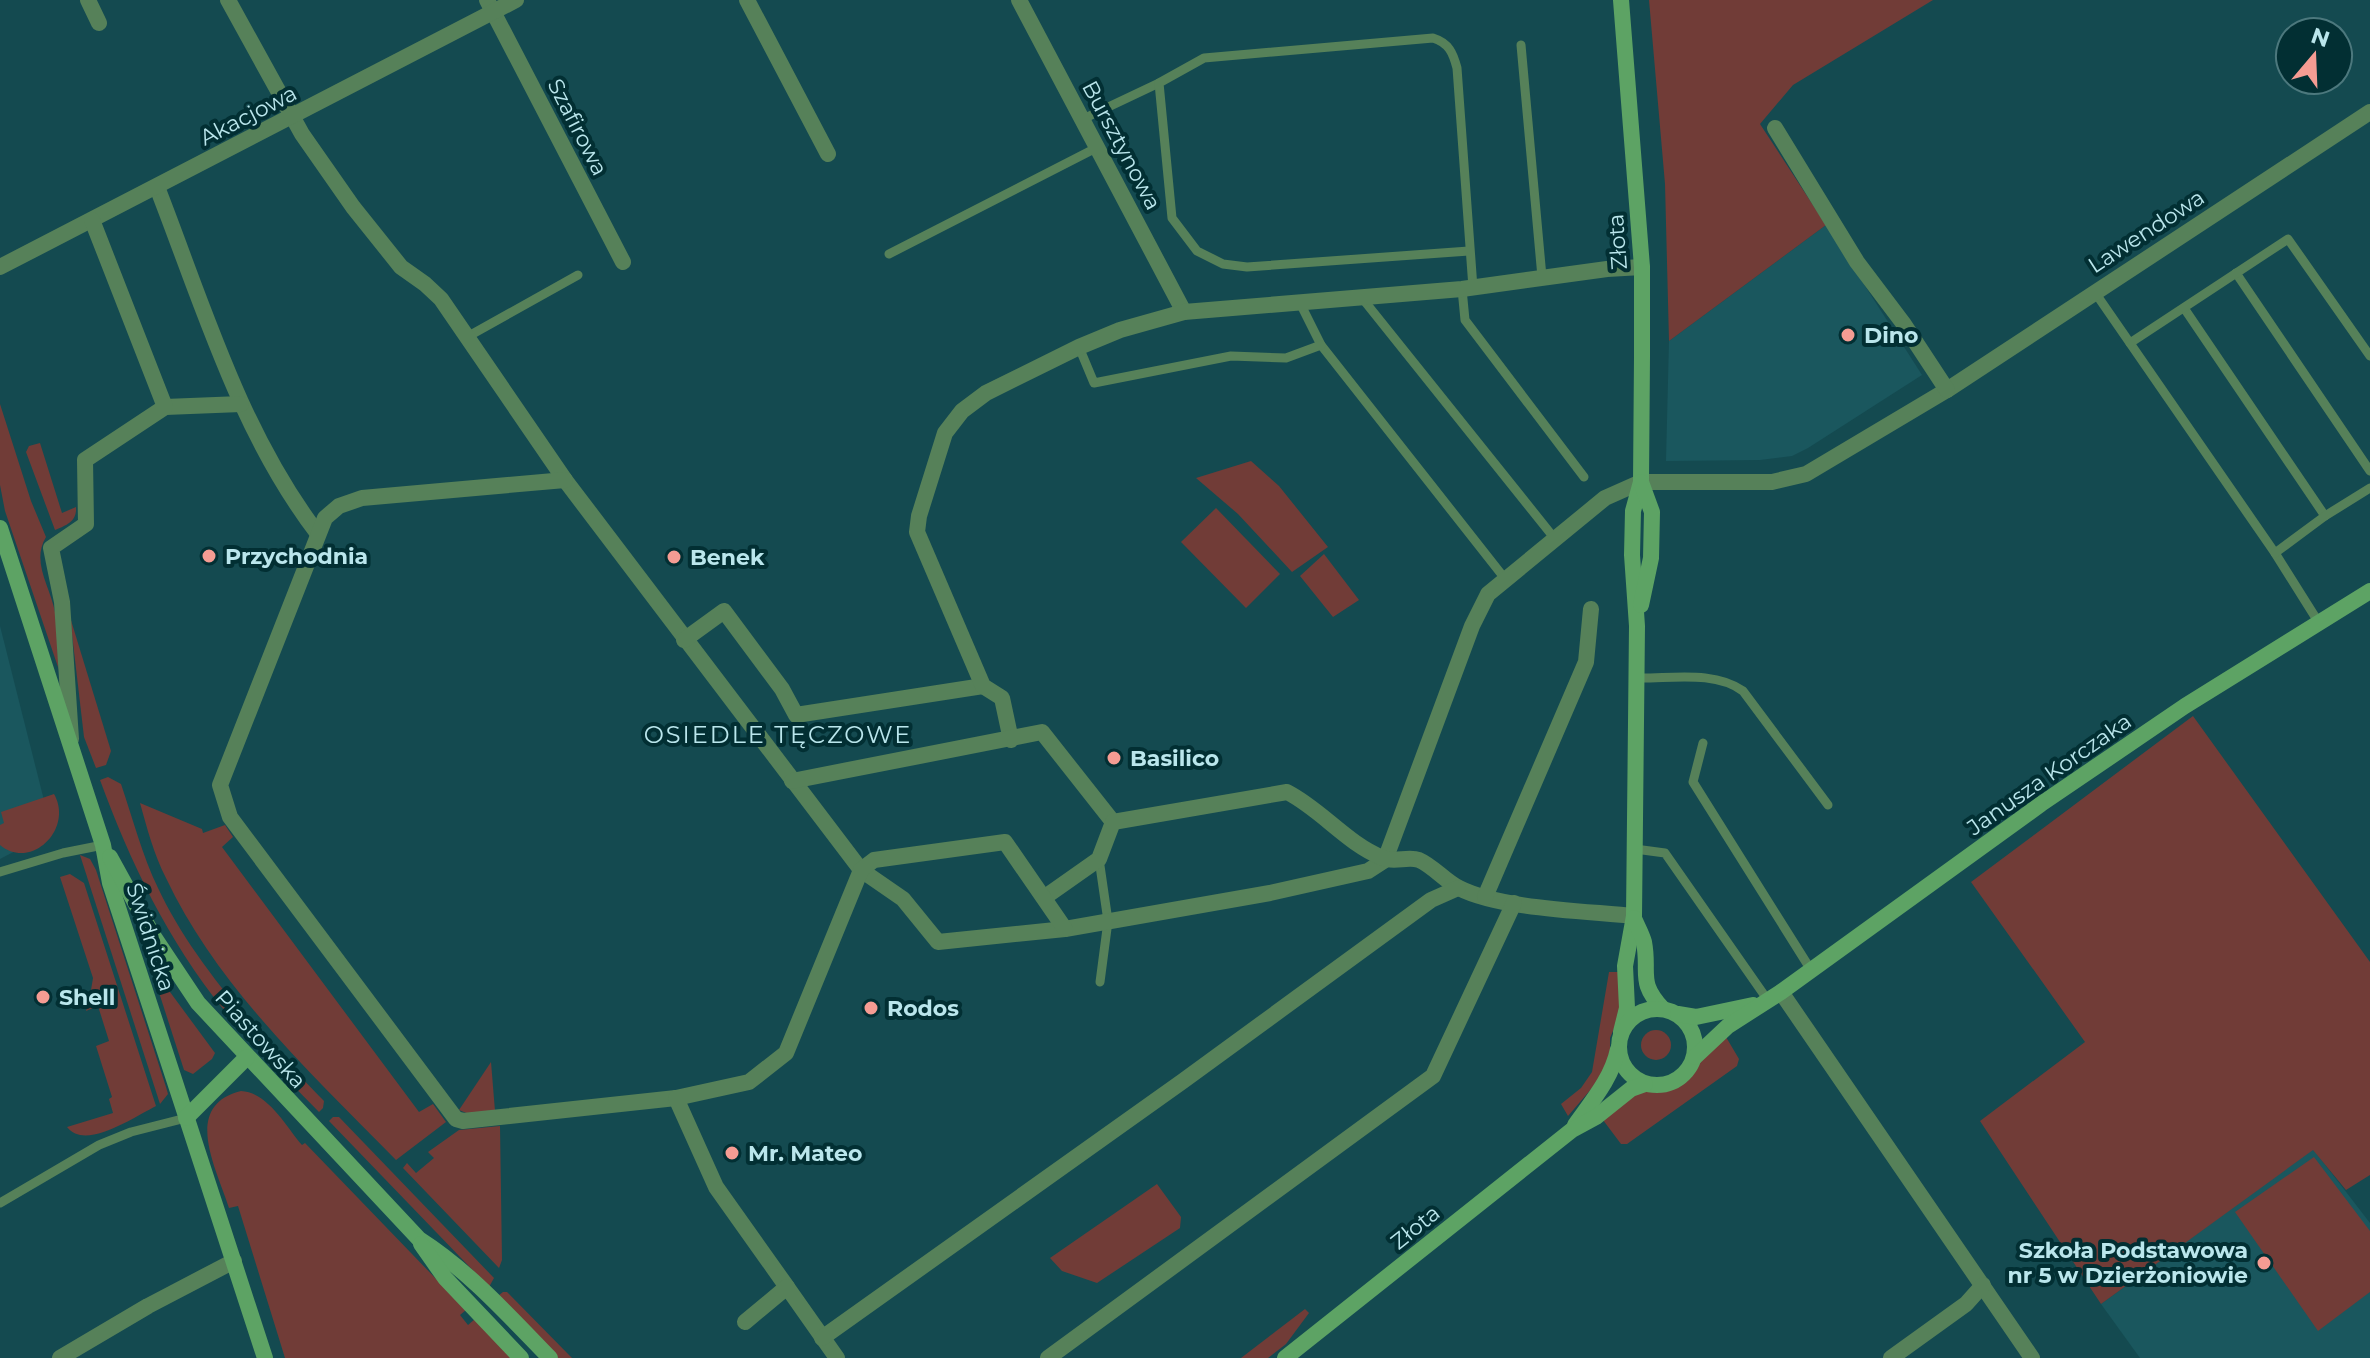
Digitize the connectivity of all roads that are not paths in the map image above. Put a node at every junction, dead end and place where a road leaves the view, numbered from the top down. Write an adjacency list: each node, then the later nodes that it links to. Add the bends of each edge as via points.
1 (88, 0): 8 (street)
2 (228, 0): 12 (street)
3 (516, 0): 7 (street, Akacjowa)
4 (747, 0): 16 (street)
5 (1019, 0): 13 (street, Bursztynowa)
6 (1621, 0): 23 (street, Złota)
7 (490, 6): 12 (street, Akacjowa); 21 (street, Szafirowa)
8 (99, 23)
9 (1521, 45): 26 (lane)
10 (1159, 83): 13 (lane); 19 (lane, via 1172,218 1197,251 1223,264 1247,267); 19 (lane, via 1204,58 1441,41 1457,68)
11 (2370, 112): 28 (street, Lawendowa)
12 (292, 117): 17 (street, Akacjowa); 33 (street, via 389,254 441,299)
13 (1083, 119): 15 (street, Bursztynowa)
14 (1775, 128): 38 (street, via 1857,262)
15 (1098, 147): 20 (lane); 32 (street, Bursztynowa)
16 (828, 154)
17 (157, 187): 18 (street, Akacjowa); 39 (street)
18 (92, 220): 22 (street, Akacjowa); 40 (street)
19 (1469, 251): 27 (lane)
20 (889, 254)
21 (623, 262)
22 (0, 267)
23 (1642, 267): 26 (street); 44 (street, Złota)
24 (2236, 273): 31 (lane); 37 (lane, via 2288,239); 41 (lane)
25 (578, 275): 33 (lane)
26 (1542, 277): 27 (street)
27 (1468, 289): 29 (street); 42 (lane, via 1465,320)
28 (2094, 291): 34 (lane); 38 (street, Lawendowa)
29 (1361, 297): 30 (street); 49 (lane)
30 (1300, 303): 32 (street); 35 (lane)
31 (2184, 308): 34 (lane); 46 (lane)
32 (1184, 312): 36 (street)
33 (467, 337): 43 (street)
34 (2130, 343): 50 (lane)
35 (1321, 345): 36 (lane, via 1286,358 1231,356 1094,383); 51 (lane)
36 (1079, 347): 57 (street, via 986,393 962,411 945,433 919,516 920,543)
37 (2370, 356)
38 (1947, 390): 44 (street, Lawendowa, via 1806,474 1772,482)
39 (241, 404): 40 (street); 48 (street, via 294,504)
40 (165, 407): 60 (street, via 85,460 86,524 51,548 62,602)
41 (2370, 471)
42 (1584, 477)
43 (565, 480): 48 (street, via 362,498 339,506); 55 (street)
44 (1641, 482): 49 (street, via 1605,498); 56 (street, Złota, via 1633,511)
45 (2370, 488): 46 (lane)
46 (2325, 516): 50 (lane)
47 (0, 528): 60 (street, Świdnicka)
48 (318, 534): 85 (street, via 220,785 230,817 456,1119)
49 (1555, 539): 51 (street)
50 (2275, 553): 54 (lane)
51 (1506, 580): 67 (street, via 1488,594 1473,623)
52 (2370, 591): 54 (street, Janusza Korczaka)
53 (1591, 609): 72 (street, via 1586,662)
54 (2319, 623): 77 (street, Janusza Korczaka, via 2041,804)
55 (684, 640): 57 (street, via 724,611 796,715); 61 (street)
56 (1636, 678): 62 (lane, via 1720,679 1734,684); 65 (street, Złota)
57 (983, 686): 58 (street, via 1002,698)
58 (1011, 740): 61 (street); 63 (street, via 1042,732)
59 (1703, 743): 77 (lane, via 1693,782)
60 (72, 745): 64 (street, Świdnicka)
61 (792, 781): 68 (street)
62 (1828, 805)
63 (1113, 822): 66 (street); 67 (street, via 1287,792)
64 (103, 845): 69 (lane); 82 (street, Piastowska, via 191,992); 86 (street, Świdnicka, via 110,883)
65 (1635, 849): 74 (street, Złota); 79 (lane, via 1665,853)
66 (1099, 859): 71 (street); 75 (lane)
67 (1385, 860): 70 (street, via 1418,859); 75 (street, via 1368,871 1339,878)
68 (861, 870): 71 (street, via 874,860 1005,842); 76 (street, via 903,899 938,942); 85 (street, via 786,1053 749,1082)
69 (0, 872)
70 (1458, 888): 72 (street); 94 (street, via 1431,900)
71 (1045, 897): 76 (street)
72 (1485, 897): 73 (street)
73 (1514, 903): 74 (street); 100 (street, via 1433,1076)
74 (1634, 916): 80 (street, Złota, via 1644,942 1645,981 1650,994); 81 (street, Złota)
75 (1108, 921): 76 (street); 78 (lane)
76 (1065, 929)
77 (1811, 970): 79 (street, Janusza Korczaka)
78 (1100, 982)
79 (1769, 998): 80 (street, Janusza Korczaka, via 1696,1017); 83 (street, Janusza Korczaka, via 1711,1039); 91 (street)
80 (1669, 1011): 81 (street, via 1638,1013); 83 (street, via 1693,1032)
81 (1620, 1039): 84 (street, via 1625,1069); 87 (street, Złota, via 1605,1082)
82 (247, 1057): 86 (street); 89 (street, Piastowska)
83 (1695, 1057): 84 (street, via 1676,1081)
84 (1645, 1084): 87 (street, Złota)
85 (676, 1098): 92 (street, via 716,1187)
86 (186, 1118): 88 (lane, via 99,1145); 90 (street, Świdnicka)
87 (1572, 1130): 101 (street, Złota)
88 (0, 1203)
89 (419, 1239): 97 (street, Piastowska, via 445,1278); 98 (street, Piastowska, via 470,1276)
90 (234, 1261): 95 (street); 96 (street, Świdnicka)
91 (1983, 1285): 102 (street, via 1966,1304); 103 (street)
92 (787, 1287): 93 (street); 94 (street)
93 (745, 1322)
94 (822, 1338): 99 (street)
95 (60, 1358)
96 (265, 1358)
97 (521, 1358)
98 (550, 1358)
99 (837, 1358)
100 (1048, 1358)
101 (1285, 1358)
102 (1891, 1358)
103 (2032, 1358)

